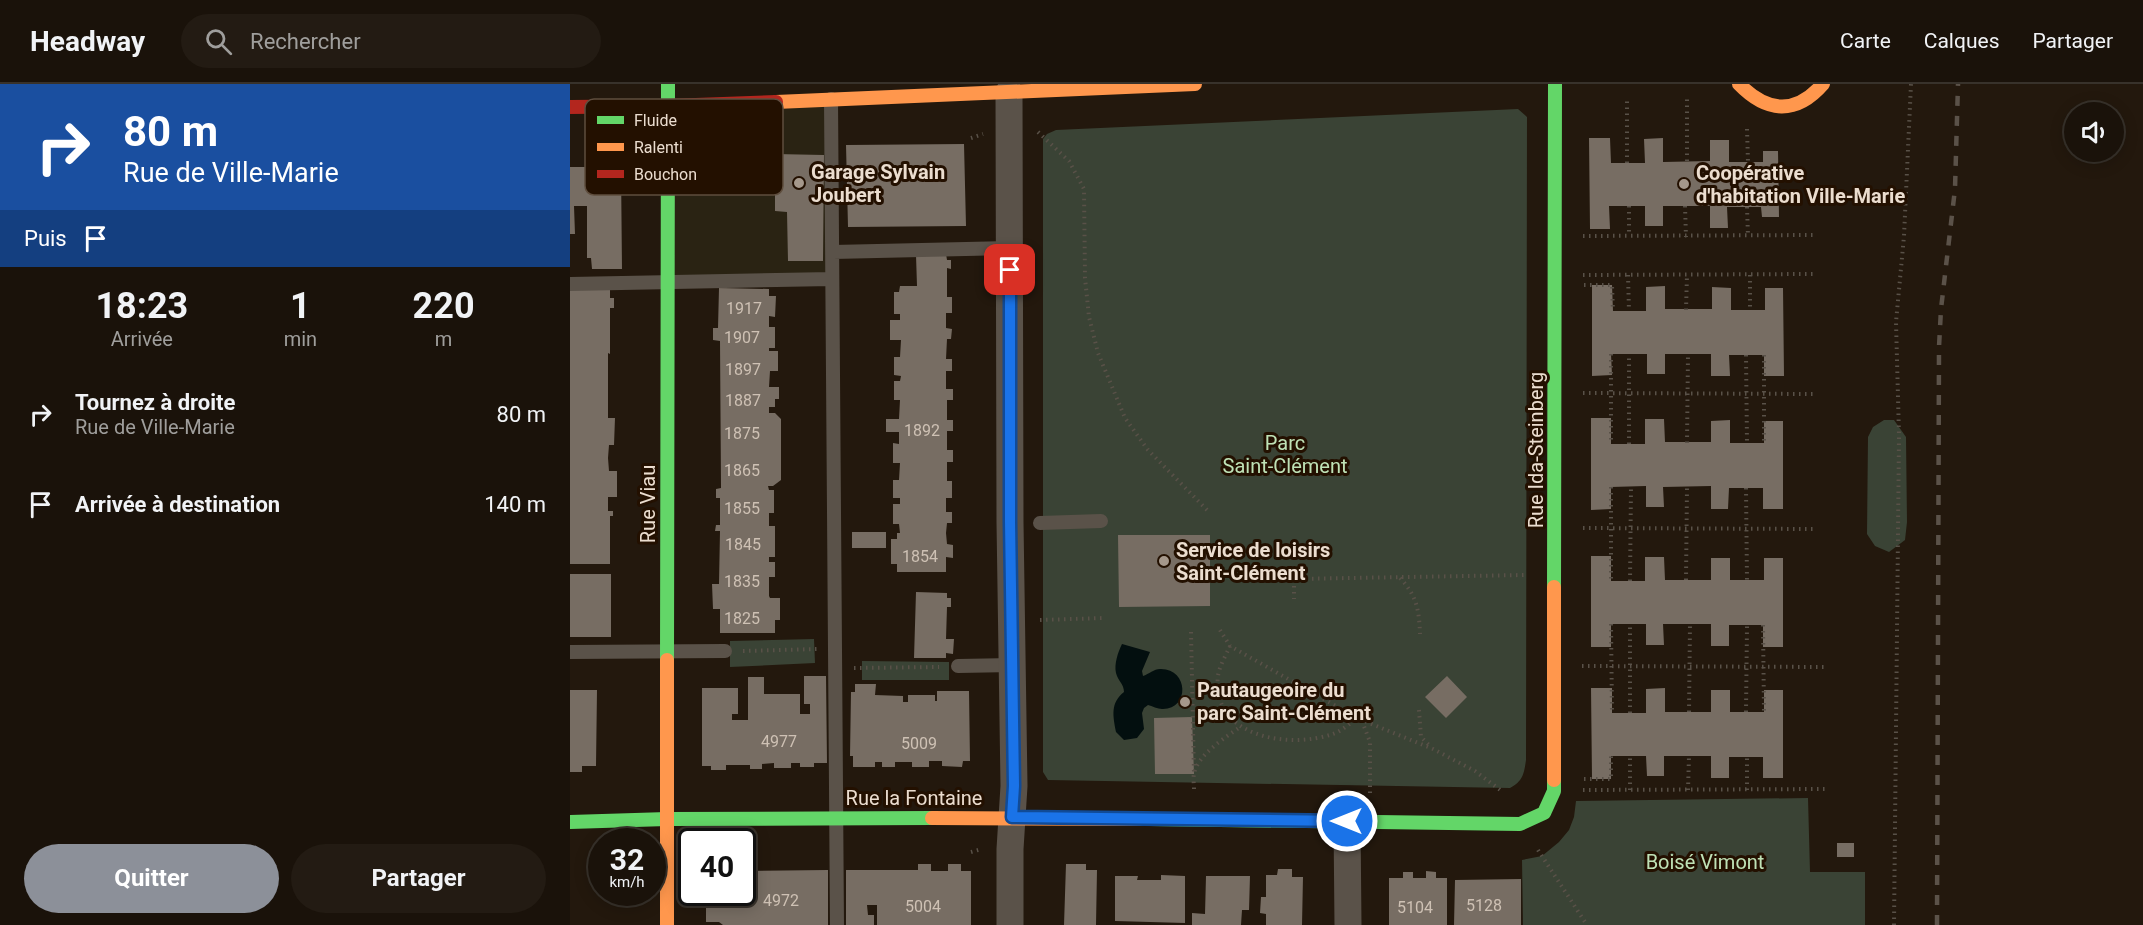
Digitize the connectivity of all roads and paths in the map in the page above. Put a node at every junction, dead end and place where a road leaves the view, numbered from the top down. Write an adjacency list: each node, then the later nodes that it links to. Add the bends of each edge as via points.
1 (669, 84): 9 (street, Rue Viau)
2 (1195, 84): 7 (street)
3 (1555, 84): 76 (street, Rue Ida-Steinberg)
4 (1739, 84): 5 (street, via 1757,102 1789,108 1804,103)
5 (1823, 84)
6 (1911, 84): 148 (path, via 1896,322 1899,435)
7 (1009, 88): 10 (street); 31 (street)
8 (1687, 97): 19 (path)
9 (668, 99)
10 (831, 99): 12 (street); 32 (lane)
11 (1627, 100): 21 (path)
12 (783, 101)
13 (570, 107): 14 (street)
14 (585, 107)
15 (1747, 119): 20 (path)
16 (1038, 132): 67 (path, via 1069,161 1084,189 1089,317 1098,353 1125,418 1148,450)
17 (983, 134): 18 (path)
18 (971, 138)
19 (1687, 161)
20 (1748, 162)
21 (1627, 163)
22 (668, 195): 40 (street, Rue Viau)
23 (1629, 206): 28 (path)
24 (1685, 206): 30 (path)
25 (1747, 207): 29 (path)
26 (1817, 235): 29 (path)
27 (1580, 236): 28 (path)
28 (1629, 236): 30 (path)
29 (1748, 236): 30 (path)
30 (1686, 237)
31 (1010, 248): 32 (lane); 100 (street)
32 (832, 252): 38 (lane)
33 (1816, 274): 37 (path)
34 (1583, 275): 35 (path)
35 (1628, 275): 36 (path); 45 (path)
36 (1687, 275): 37 (path); 42 (path)
37 (1750, 275): 43 (path)
38 (832, 279): 40 (lane); 96 (lane)
39 (570, 284): 40 (lane)
40 (668, 284): 99 (street, Rue Viau)
41 (1582, 285): 44 (path, via 1612,285)
42 (1686, 310)
43 (1750, 310)
44 (1612, 311)
45 (1629, 311)
46 (1611, 354): 52 (path)
47 (1629, 354): 53 (path)
48 (1688, 354): 54 (path)
49 (1746, 355): 55 (path)
50 (1764, 355): 56 (path)
51 (1581, 393): 52 (path)
52 (1612, 393): 53 (path); 61 (path)
53 (1629, 393): 54 (path); 62 (path)
54 (1688, 393): 55 (path); 58 (path)
55 (1746, 394): 56 (path); 59 (path)
56 (1764, 394): 57 (path); 60 (path)
57 (1816, 394)
58 (1687, 442)
59 (1747, 443)
60 (1764, 443)
61 (1611, 444)
62 (1629, 444)
63 (1611, 487): 71 (path)
64 (1631, 487): 72 (path)
65 (1687, 487): 73 (path)
66 (1746, 488): 74 (path)
67 (1208, 511)
68 (1101, 522): 69 (lane)
69 (1040, 523)
70 (1581, 528): 71 (path)
71 (1611, 528): 72 (path); 81 (path)
72 (1631, 528): 73 (path); 82 (path)
73 (1686, 528): 74 (path); 80 (path)
74 (1746, 529): 75 (path); 83 (path)
75 (1816, 529)
76 (1556, 574): 77 (path); 134 (street, Rue Ida-Steinberg, via 1554,791)
77 (1399, 577): 79 (path); 94 (path, via 1411,589 1419,613)
78 (1234, 580): 79 (path)
79 (1294, 580): 84 (path)
80 (1686, 580)
81 (1611, 581)
82 (1630, 581)
83 (1747, 581)
84 (1294, 599)
85 (1104, 618): 86 (path)
86 (1040, 620)
87 (1611, 624): 103 (path)
88 (1630, 624): 104 (path)
89 (1690, 624): 105 (path)
90 (1763, 625): 107 (path)
91 (1747, 626): 106 (path)
92 (1220, 630): 95 (path)
93 (1191, 632): 124 (path)
94 (1420, 634)
95 (1230, 646): 116 (path); 118 (path, via 1218,675 1218,694 1226,712)
96 (836, 648): 97 (path); 109 (lane)
97 (725, 651): 99 (lane)
98 (570, 652): 99 (lane)
99 (668, 652): 137 (street, Rue Viau)
100 (1013, 665): 101 (lane); 135 (street)
101 (958, 666): 109 (path)
102 (1572, 666): 103 (path)
103 (1611, 666): 104 (path); 114 (path)
104 (1629, 666): 105 (path); 115 (path)
105 (1690, 666): 106 (path); 111 (path)
106 (1746, 667): 107 (path); 112 (path)
107 (1763, 667): 108 (path); 113 (path)
108 (1827, 667)
109 (836, 669): 136 (lane)
110 (1419, 710): 119 (path, via 1421,737)
111 (1689, 712)
112 (1746, 712)
113 (1764, 712)
114 (1612, 713)
115 (1630, 713)
116 (1357, 718): 117 (path); 118 (path, via 1336,733 1295,741 1274,739)
117 (1362, 721): 119 (path); 128 (path, via 1370,742)
118 (1240, 727): 124 (path, via 1202,759)
119 (1433, 749): 133 (path, via 1475,771)
120 (1611, 756): 125 (path, via 1611,779)
121 (1630, 756): 130 (path)
122 (1689, 756): 131 (path)
123 (1747, 757): 132 (path)
124 (1194, 774): 126 (path)
125 (1581, 778)
126 (1194, 789)
127 (1828, 789): 132 (path)
128 (1370, 790)
129 (1572, 790): 130 (path)
130 (1630, 790): 131 (path)
131 (1688, 790): 132 (path)
132 (1746, 790)
133 (1503, 792)
134 (1544, 813): 138 (street, Rue la Fontaine, via 1520,824)
135 (1012, 817): 136 (street, Rue la Fontaine); 138 (street, Rue la Fontaine); 145 (street)
136 (837, 818): 137 (street, Rue la Fontaine); 144 (lane)
137 (667, 819): 139 (street, Rue la Fontaine); 143 (street, Rue Viau)
138 (1347, 821): 146 (street)
139 (570, 822)
140 (982, 849): 142 (path)
141 (1538, 850): 147 (path)
142 (971, 852)
143 (667, 925)
144 (837, 925)
145 (1010, 925)
146 (1348, 925)
147 (1587, 925)
148 (1894, 925)

